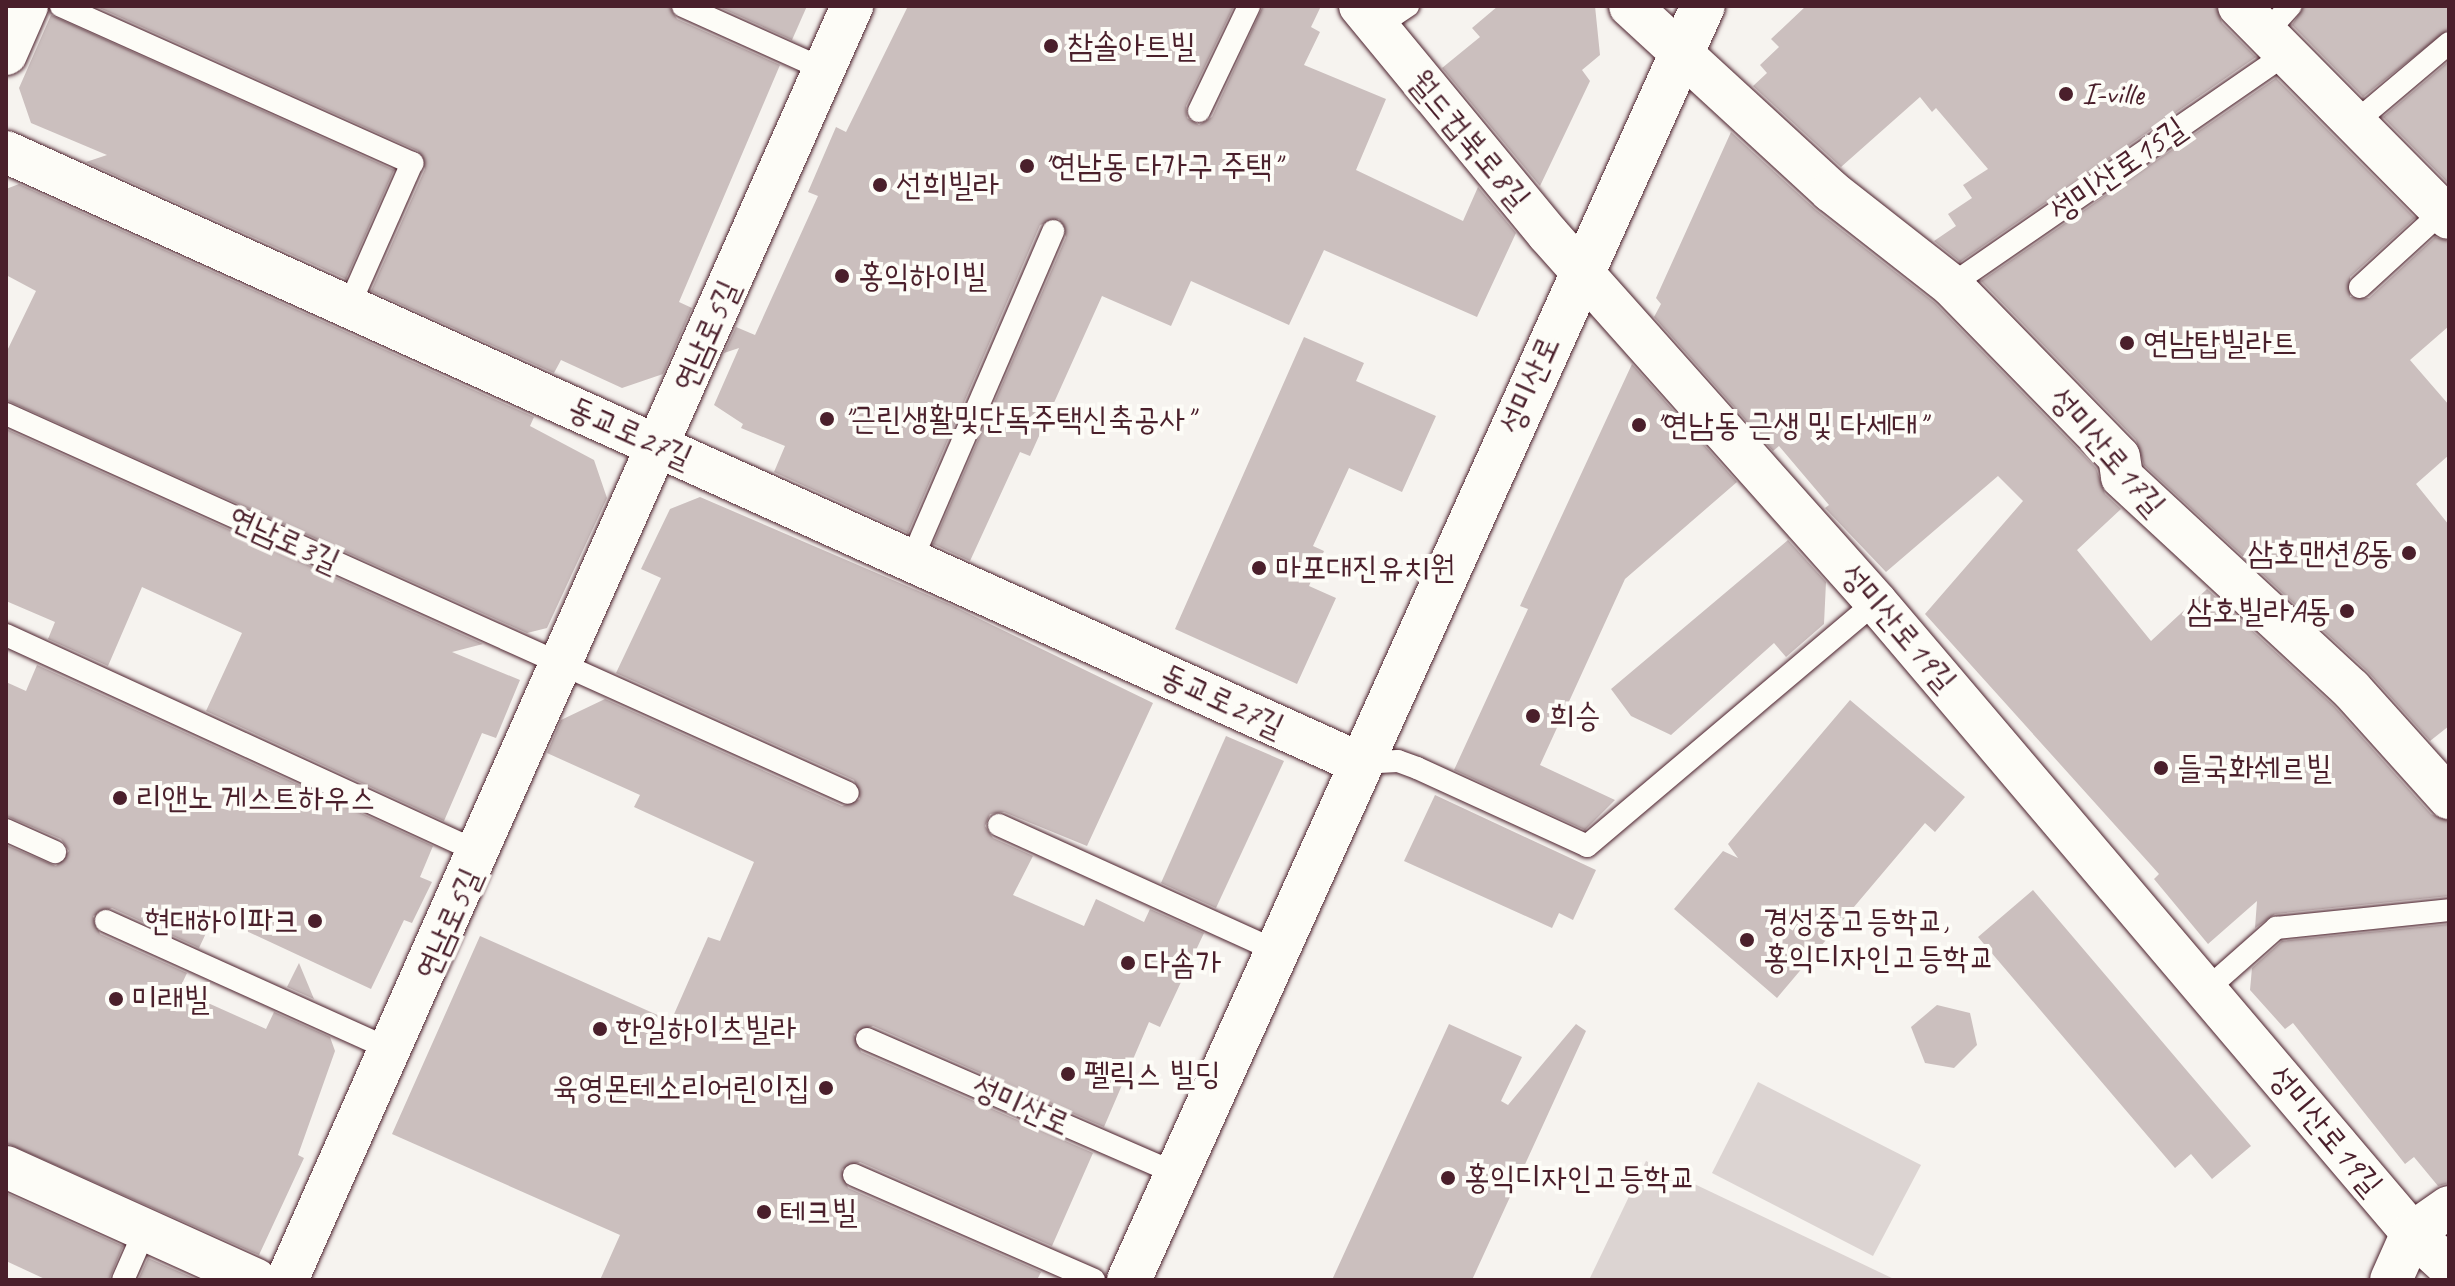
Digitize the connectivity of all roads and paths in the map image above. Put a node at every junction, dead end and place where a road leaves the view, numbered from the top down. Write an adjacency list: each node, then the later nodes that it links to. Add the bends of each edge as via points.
1 (27, 6): 11 (street)
2 (61, 6): 22 (lane, via 412,163)
3 (683, 6): 13 (lane)
4 (852, 6): 13 (street, 연남로5길)
5 (1249, 6): 14 (lane)
6 (1630, 6): 12 (street, 성미산로17길)
7 (1703, 6): 12 (street, 성미산로)
8 (1381, 13): 19 (street, 월드컵북로8길)
9 (2270, 25): 15 (street, 성미산로15길); 20 (lane, 성미산로15길)
10 (2449, 43): 15 (lane)
11 (6, 54)
12 (1680, 56): 19 (street, 성미산로); 20 (street, 성미산로17길, via 1831,191)
13 (823, 69): 24 (street, 연남로5길)
14 (1199, 111)
15 (2352, 125): 17 (street, 성미산로15길)
16 (6, 152): 22 (street, 동교로27길)
17 (2446, 214): 21 (lane, 성미산로15길)
18 (1053, 231): 25 (lane)
19 (1581, 272): 26 (street, 성미산로19길); 29 (street, 성미산로)
20 (1951, 285): 31 (street, 성미산로17길, via 2119,457 2122,477 2351,689)
21 (2360, 287)
22 (349, 306): 24 (street, 동교로27길)
23 (6, 414): 28 (lane, 연남로3길)
24 (659, 446): 25 (street, 동교로27길); 28 (street, 연남로5길)
25 (912, 559): 29 (street, 동교로27길)
26 (1876, 602): 29 (lane, via 1587,846 1398,761); 39 (street, 성미산로19길)
27 (6, 635): 35 (lane)
28 (563, 666): 30 (lane); 35 (street, 연남로5길)
29 (1359, 763): 38 (street, 성미산로)
30 (848, 793)
31 (2449, 798)
32 (999, 825): 38 (lane)
33 (6, 830): 34 (lane)
34 (55, 852)
35 (481, 853): 41 (street, 연남로5길)
36 (2449, 910): 39 (lane, via 2276,928)
37 (106, 921): 41 (lane)
38 (1275, 950): 43 (street, 성미산로)
39 (2206, 990): 47 (street, 성미산로19길)
40 (867, 1039): 43 (lane, 성미산로)
41 (392, 1050): 51 (street, 연남로5길)
42 (6, 1167): 46 (street)
43 (1175, 1173): 53 (street, 성미산로)
44 (854, 1175): 52 (lane)
45 (2449, 1207): 47 (street)
46 (145, 1230): 49 (lane); 50 (street)
47 (2412, 1233): 48 (street, 성미산로19길); 54 (street)
48 (2449, 1267)
49 (123, 1280)
50 (256, 1280)
51 (287, 1280)
52 (1094, 1280)
53 (1129, 1280)
54 (2391, 1280)

